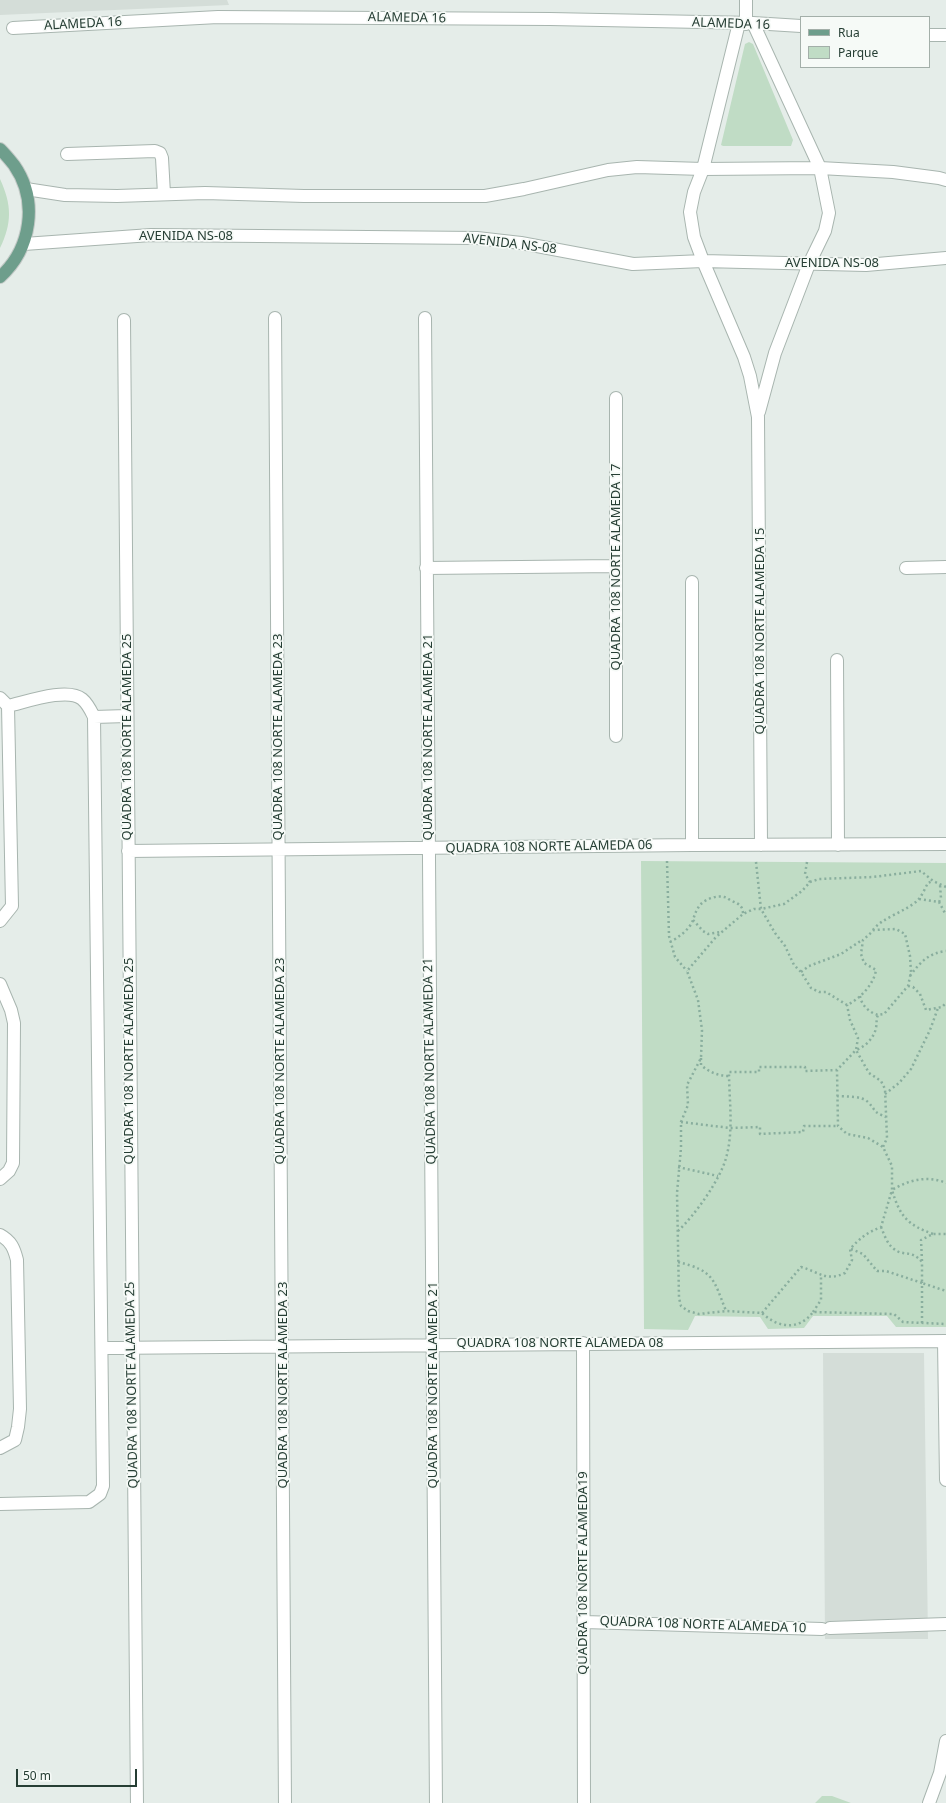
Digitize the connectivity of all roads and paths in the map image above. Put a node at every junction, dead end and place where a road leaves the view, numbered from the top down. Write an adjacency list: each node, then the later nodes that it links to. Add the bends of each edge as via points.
1 (746, 0): 2 (street)
2 (746, 24): 3 (street, ALAMEDA 16); 4 (street, ALAMEDA 16, via 558,19 218,16); 9 (street); 10 (street)
3 (800, 26)
4 (13, 28)
5 (930, 35): 6 (street)
6 (946, 35)
7 (0, 149): 12 (main road, via 15,166)
8 (67, 154): 13 (street, via 155,151 160,153)
9 (820, 168): 10 (street); 11 (street, via 893,172); 17 (street, via 829,213 825,231)
10 (703, 169): 13 (street, via 637,167 608,170 485,196); 16 (street, via 690,212 694,237)
11 (946, 180)
12 (26, 189): 13 (street, via 65,195); 14 (main road, via 29,226)
13 (164, 194)
14 (24, 244): 16 (street, AVENIDA NS-08, via 151,235 477,238 521,243 632,264); 18 (main road, via 11,267)
15 (946, 258): 17 (street, AVENIDA NS-08, via 866,265)
16 (703, 261): 17 (street, AVENIDA NS-08); 23 (street, via 744,357)
17 (809, 264): 23 (street, via 775,353)
18 (0, 277)
19 (275, 318): 39 (street, QUADRA 108 NORTE ALAMEDA 23)
20 (424, 318): 26 (street, QUADRA 108 NORTE ALAMEDA 21)
21 (124, 320): 31 (street, QUADRA 108 NORTE ALAMEDA 25)
22 (616, 398): 24 (street, QUADRA 108 NORTE ALAMEDA 17)
23 (758, 417): 36 (street, QUADRA 108 NORTE ALAMEDA 15)
24 (616, 566): 26 (street); 33 (street, QUADRA 108 NORTE ALAMEDA 17)
25 (946, 567): 27 (street)
26 (426, 568): 38 (street, QUADRA 108 NORTE ALAMEDA 21)
27 (906, 568)
28 (692, 582): 35 (street)
29 (837, 660): 37 (street)
30 (4, 702): 32 (street, via 71,695 81,698); 54 (street, via 12,906)
31 (127, 716): 32 (street); 40 (street, QUADRA 108 NORTE ALAMEDA 25)
32 (94, 717): 107 (street)
33 (616, 736)
34 (946, 844): 37 (street, QUADRA 108 NORTE ALAMEDA 06)
35 (692, 845): 36 (street, QUADRA 108 NORTE ALAMEDA 06); 38 (street, QUADRA 108 NORTE ALAMEDA 06)
36 (761, 845): 37 (street, QUADRA 108 NORTE ALAMEDA 06)
37 (838, 845)
38 (429, 848): 39 (street, QUADRA 108 NORTE ALAMEDA 06); 104 (street, QUADRA 108 NORTE ALAMEDA 21)
39 (279, 849): 40 (street, QUADRA 108 NORTE ALAMEDA 06); 105 (street, QUADRA 108 NORTE ALAMEDA 23)
40 (128, 852): 106 (street, QUADRA 108 NORTE ALAMEDA 25)
41 (667, 861): 58 (path)
42 (756, 862): 50 (path)
43 (807, 862): 45 (path, via 806,874)
44 (933, 881): 45 (path, via 922,871 873,877 819,879); 46 (path); 48 (path, via 928,883)
45 (810, 882): 50 (path, via 784,904)
46 (940, 885): 47 (path); 49 (path)
47 (946, 887)
48 (919, 899): 49 (path); 55 (path, via 876,925)
49 (939, 902): 52 (path)
50 (761, 910): 51 (path, via 754,909); 61 (path, via 785,946 794,965)
51 (744, 914): 53 (path, via 743,908 736,902 718,896 702,903 693,915); 56 (path)
52 (946, 915)
53 (693, 920): 56 (path, via 708,934); 58 (path, via 678,938)
54 (0, 921)
55 (874, 930): 57 (path); 62 (path, via 896,929 906,934)
56 (722, 932): 60 (path)
57 (863, 940): 61 (path, via 841,954); 65 (path, via 861,954 864,963 876,970 875,978)
58 (670, 942): 60 (path, via 675,957)
59 (946, 952): 62 (path, via 926,957)
60 (686, 972): 71 (path, via 698,1000 702,1030)
61 (801, 972): 67 (path, via 811,988 826,992)
62 (910, 976): 64 (path)
63 (0, 984): 83 (street, via 14,1023 13,1163)
64 (908, 986): 68 (path, via 920,994 926,1010); 69 (path, via 884,1014)
65 (860, 995): 67 (path, via 856,1001); 69 (path, via 860,1000 872,1013)
66 (946, 1003): 68 (path, via 942,1008)
67 (847, 1005): 70 (path, via 858,1038)
68 (938, 1008): 74 (path, via 910,1069 899,1083)
69 (878, 1015): 70 (path, via 873,1035 864,1047)
70 (856, 1050): 72 (path); 74 (path, via 869,1073 881,1081)
71 (701, 1058): 73 (path, via 705,1068 721,1076); 77 (path, via 686,1085 688,1105)
72 (837, 1070): 73 (path, via 805,1071 805,1067 759,1066 759,1072 729,1072); 75 (path)
73 (729, 1076): 79 (path)
74 (885, 1094): 76 (path)
75 (837, 1096): 76 (path, via 858,1098 868,1102 874,1112); 78 (path)
76 (886, 1117): 80 (path, via 887,1138)
77 (681, 1122): 79 (path); 81 (path)
78 (838, 1126): 79 (path, via 804,1126 803,1132 760,1134 760,1127); 80 (path, via 847,1134 868,1138)
79 (730, 1128): 82 (path, via 726,1157)
80 (883, 1147): 85 (path, via 892,1166)
81 (678, 1167): 82 (path); 87 (path)
82 (718, 1176): 87 (path, via 696,1212)
83 (0, 1179)
84 (946, 1183): 85 (path, via 938,1180 904,1182)
85 (892, 1190): 86 (path); 88 (path, via 896,1204 910,1224)
86 (881, 1227): 91 (path, via 868,1232); 93 (path, via 893,1249 912,1253)
87 (677, 1231): 92 (path)
88 (933, 1234): 89 (path); 93 (path, via 922,1240)
89 (946, 1234)
90 (0, 1235): 108 (street, via 14,1248 17,1260 20,1409 15,1440)
91 (850, 1249): 94 (path, via 852,1260 845,1273 835,1277); 95 (path, via 864,1254 877,1271 886,1271)
92 (678, 1262): 97 (path, via 697,1267 711,1277); 97 (path, via 681,1306 698,1314)
93 (922, 1262): 95 (path)
94 (821, 1276): 98 (path, via 821,1300); 99 (path, via 813,1270 801,1267)
95 (922, 1283): 96 (path); 100 (path)
96 (946, 1291)
97 (726, 1312): 99 (path)
98 (813, 1312): 99 (path, via 800,1324 781,1325); 100 (path, via 894,1314 903,1322)
99 (762, 1313)
100 (922, 1323): 101 (path)
101 (946, 1324)
102 (945, 1341): 103 (street, QUADRA 108 NORTE ALAMEDA 08); 109 (street)
103 (583, 1343): 104 (street, QUADRA 108 NORTE ALAMEDA 08); 111 (street, QUADRA 108 NORTE ALAMEDA19)
104 (433, 1344): 105 (street, QUADRA 108 NORTE ALAMEDA 08); 116 (street, QUADRA 108 NORTE ALAMEDA 21)
105 (282, 1346): 106 (street, QUADRA 108 NORTE ALAMEDA 08); 115 (street, QUADRA 108 NORTE ALAMEDA 23)
106 (132, 1347): 107 (street, QUADRA 108 NORTE ALAMEDA 08); 114 (street, QUADRA 108 NORTE ALAMEDA 25)
107 (102, 1348): 110 (street, via 103,1486 100,1494 89,1502)
108 (0, 1448)
109 (946, 1480)
110 (0, 1504)
111 (584, 1622): 112 (street, QUADRA 108 NORTE ALAMEDA 10, via 826,1628); 117 (street, QUADRA 108 NORTE ALAMEDA19)
112 (946, 1624)
113 (946, 1741): 118 (street, via 940,1773)
114 (137, 1803)
115 (285, 1803)
116 (436, 1803)
117 (584, 1803)
118 (929, 1803)

